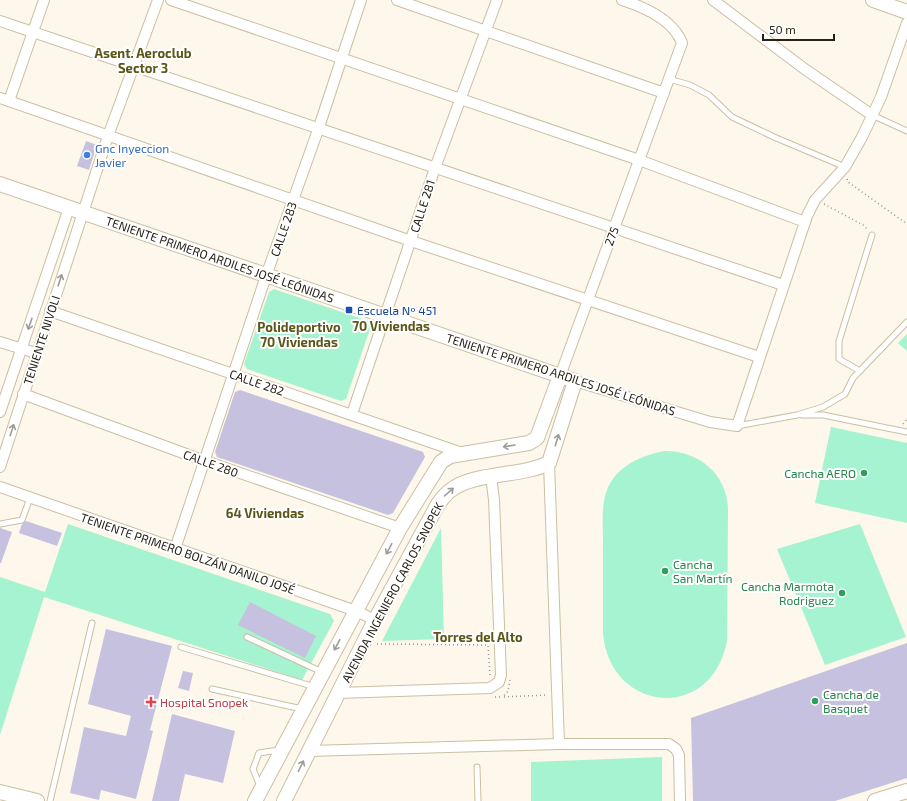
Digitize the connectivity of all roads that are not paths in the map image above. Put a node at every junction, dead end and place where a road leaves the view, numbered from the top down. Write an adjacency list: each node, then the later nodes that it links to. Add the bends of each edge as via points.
1 (44, 0): 15 (street)
2 (158, 0): 17 (street, TENIENTE NIVOLI)
3 (171, 0): 16 (street)
4 (362, 0): 16 (street, CALLE 283)
5 (397, 0): 14 (street)
6 (497, 0): 14 (street, CALLE 281)
7 (622, 0): 10 (street)
8 (713, 0): 22 (street, via 806,70)
9 (873, 0): 11 (street)
10 (647, 4): 18 (street, 275, via 679,35 682,43)
11 (907, 12)
12 (0, 21): 15 (street)
13 (907, 23): 22 (street, via 881,97)
14 (486, 31): 19 (street); 20 (street, CALLE 281)
15 (33, 32): 17 (street); 21 (street)
16 (343, 58): 20 (street); 23 (street, CALLE 283)
17 (134, 65): 23 (street); 25 (street, TENIENTE NIVOLI)
18 (669, 79): 19 (street, 275); 27 (lane, via 690,85 709,95 732,117)
19 (664, 93): 26 (street, 275)
20 (461, 98): 26 (street); 28 (street, CALLE 281)
21 (4, 99): 25 (street)
22 (872, 115): 24 (lane); 27 (street)
23 (318, 130): 28 (street); 30 (street, CALLE 283)
24 (907, 131)
25 (108, 136): 30 (street); 32 (street, TENIENTE NIVOLI)
26 (639, 160): 33 (street); 34 (street, 275)
27 (845, 166): 33 (street, via 815,200)
28 (435, 168): 34 (street); 36 (street, CALLE 281)
29 (0, 184): 31 (street, TENIENTE PRIMERO ARDILES JOSÉ LEÓNIDAS)
30 (293, 200): 36 (street); 37 (street, CALLE 283)
31 (69, 208): 32 (street, TENIENTE PRIMERO ARDILES JOSÉ LEÓNIDAS); 44 (street, TENIENTE NIVOLI, one-way to 44)
32 (82, 212): 37 (street, TENIENTE PRIMERO ARDILES JOSÉ LEÓNIDAS); 40 (street, TENIENTE NIVOLI, one-way to 32)
33 (805, 222): 38 (street)
34 (614, 228): 38 (street); 39 (street, 275)
35 (872, 235): 47 (lane, via 839,341 839,359)
36 (411, 241): 39 (street); 41 (street, CALLE 281)
37 (266, 276): 41 (street, TENIENTE PRIMERO ARDILES JOSÉ LEÓNIDAS); 48 (street, CALLE 283)
38 (783, 285): 46 (street)
39 (586, 300): 46 (street); 49 (street, 275)
40 (50, 311): 45 (street, TENIENTE NIVOLI); 48 (street, CALLE 282)
41 (386, 316): 49 (street, TENIENTE PRIMERO ARDILES JOSÉ LEÓNIDAS); 53 (street, CALLE 281)
42 (907, 322): 47 (lane)
43 (0, 342): 44 (street)
44 (22, 349): 45 (street); 52 (street, TENIENTE NIVOLI)
45 (36, 353): 51 (street, TENIENTE NIVOLI)
46 (759, 357): 55 (street)
47 (860, 371): 54 (lane, via 853,378 845,394 823,407)
48 (234, 374): 53 (street, CALLE 282); 59 (street, CALLE 283)
49 (560, 376): 50 (street, TENIENTE PRIMERO ARDILES JOSÉ LEÓNIDAS); 56 (street, 275)
50 (575, 381): 55 (street, TENIENTE PRIMERO ARDILES JOSÉ LEÓNIDAS, via 710,422); 60 (street, one-way to 50)
51 (23, 394): 59 (street, CALLE 280); 61 (street, TENIENTE NIVOLI, one-way to 51)
52 (0, 412)
53 (352, 414): 58 (street, CALLE 282)
54 (797, 415): 55 (lane); 57 (lane, via 823,415)
55 (737, 426)
56 (541, 430): 58 (street, AVENIDA INGENIERO CARLOS SNOPEK, one-way to 58, via 537,438 530,443)
57 (907, 432)
58 (464, 454): 66 (street, AVENIDA INGENIERO CARLOS SNOPEK, via 450,456 441,462)
59 (205, 461): 66 (street, CALLE 280); 67 (street, CALLE 283)
60 (549, 463): 62 (street, AVENIDA INGENIERO CARLOS SNOPEK, via 536,470); 78 (street)
61 (0, 467)
62 (491, 476): 69 (street, AVENIDA INGENIERO CARLOS SNOPEK, one-way to 62, via 438,504 450,490 461,484); 76 (street, via 501,675 499,682 490,688)
63 (0, 488): 64 (street, TENIENTE PRIMERO BOLZÁN DANILO JOSÉ)
64 (30, 498): 65 (lane, via 22,520); 67 (street, TENIENTE PRIMERO BOLZÁN DANILO JOSÉ)
65 (0, 524)
66 (400, 528): 68 (street, AVENIDA INGENIERO CARLOS SNOPEK, one-way to 68)
67 (175, 548): 68 (street, TENIENTE PRIMERO BOLZÁN DANILO JOSÉ)
68 (356, 611): 69 (street, TENIENTE PRIMERO BOLZÁN DANILO JOSÉ); 73 (street, AVENIDA INGENIERO CARLOS SNOPEK, one-way to 73)
69 (375, 620): 76 (street, AVENIDA INGENIERO CARLOS SNOPEK)
70 (92, 623): 85 (lane)
71 (247, 637): 73 (lane)
72 (181, 647): 74 (lane)
73 (323, 672): 74 (street, AVENIDA INGENIERO CARLOS SNOPEK)
74 (315, 687): 77 (street, AVENIDA INGENIERO CARLOS SNOPEK)
75 (212, 689): 77 (lane)
76 (338, 693): 79 (street, AVENIDA INGENIERO CARLOS SNOPEK)
77 (303, 709): 83 (street, AVENIDA INGENIERO CARLOS SNOPEK)
78 (559, 744): 79 (street); 88 (street, via 669,744 676,748 679,756)
79 (309, 751): 86 (street, AVENIDA INGENIERO CARLOS SNOPEK, one-way to 79)
80 (477, 767): 87 (lane)
81 (907, 791): 89 (street)
82 (0, 792): 84 (street)
83 (258, 795)
84 (36, 801)
85 (50, 801)
86 (284, 801)
87 (478, 801)
88 (680, 801)
89 (875, 801)

